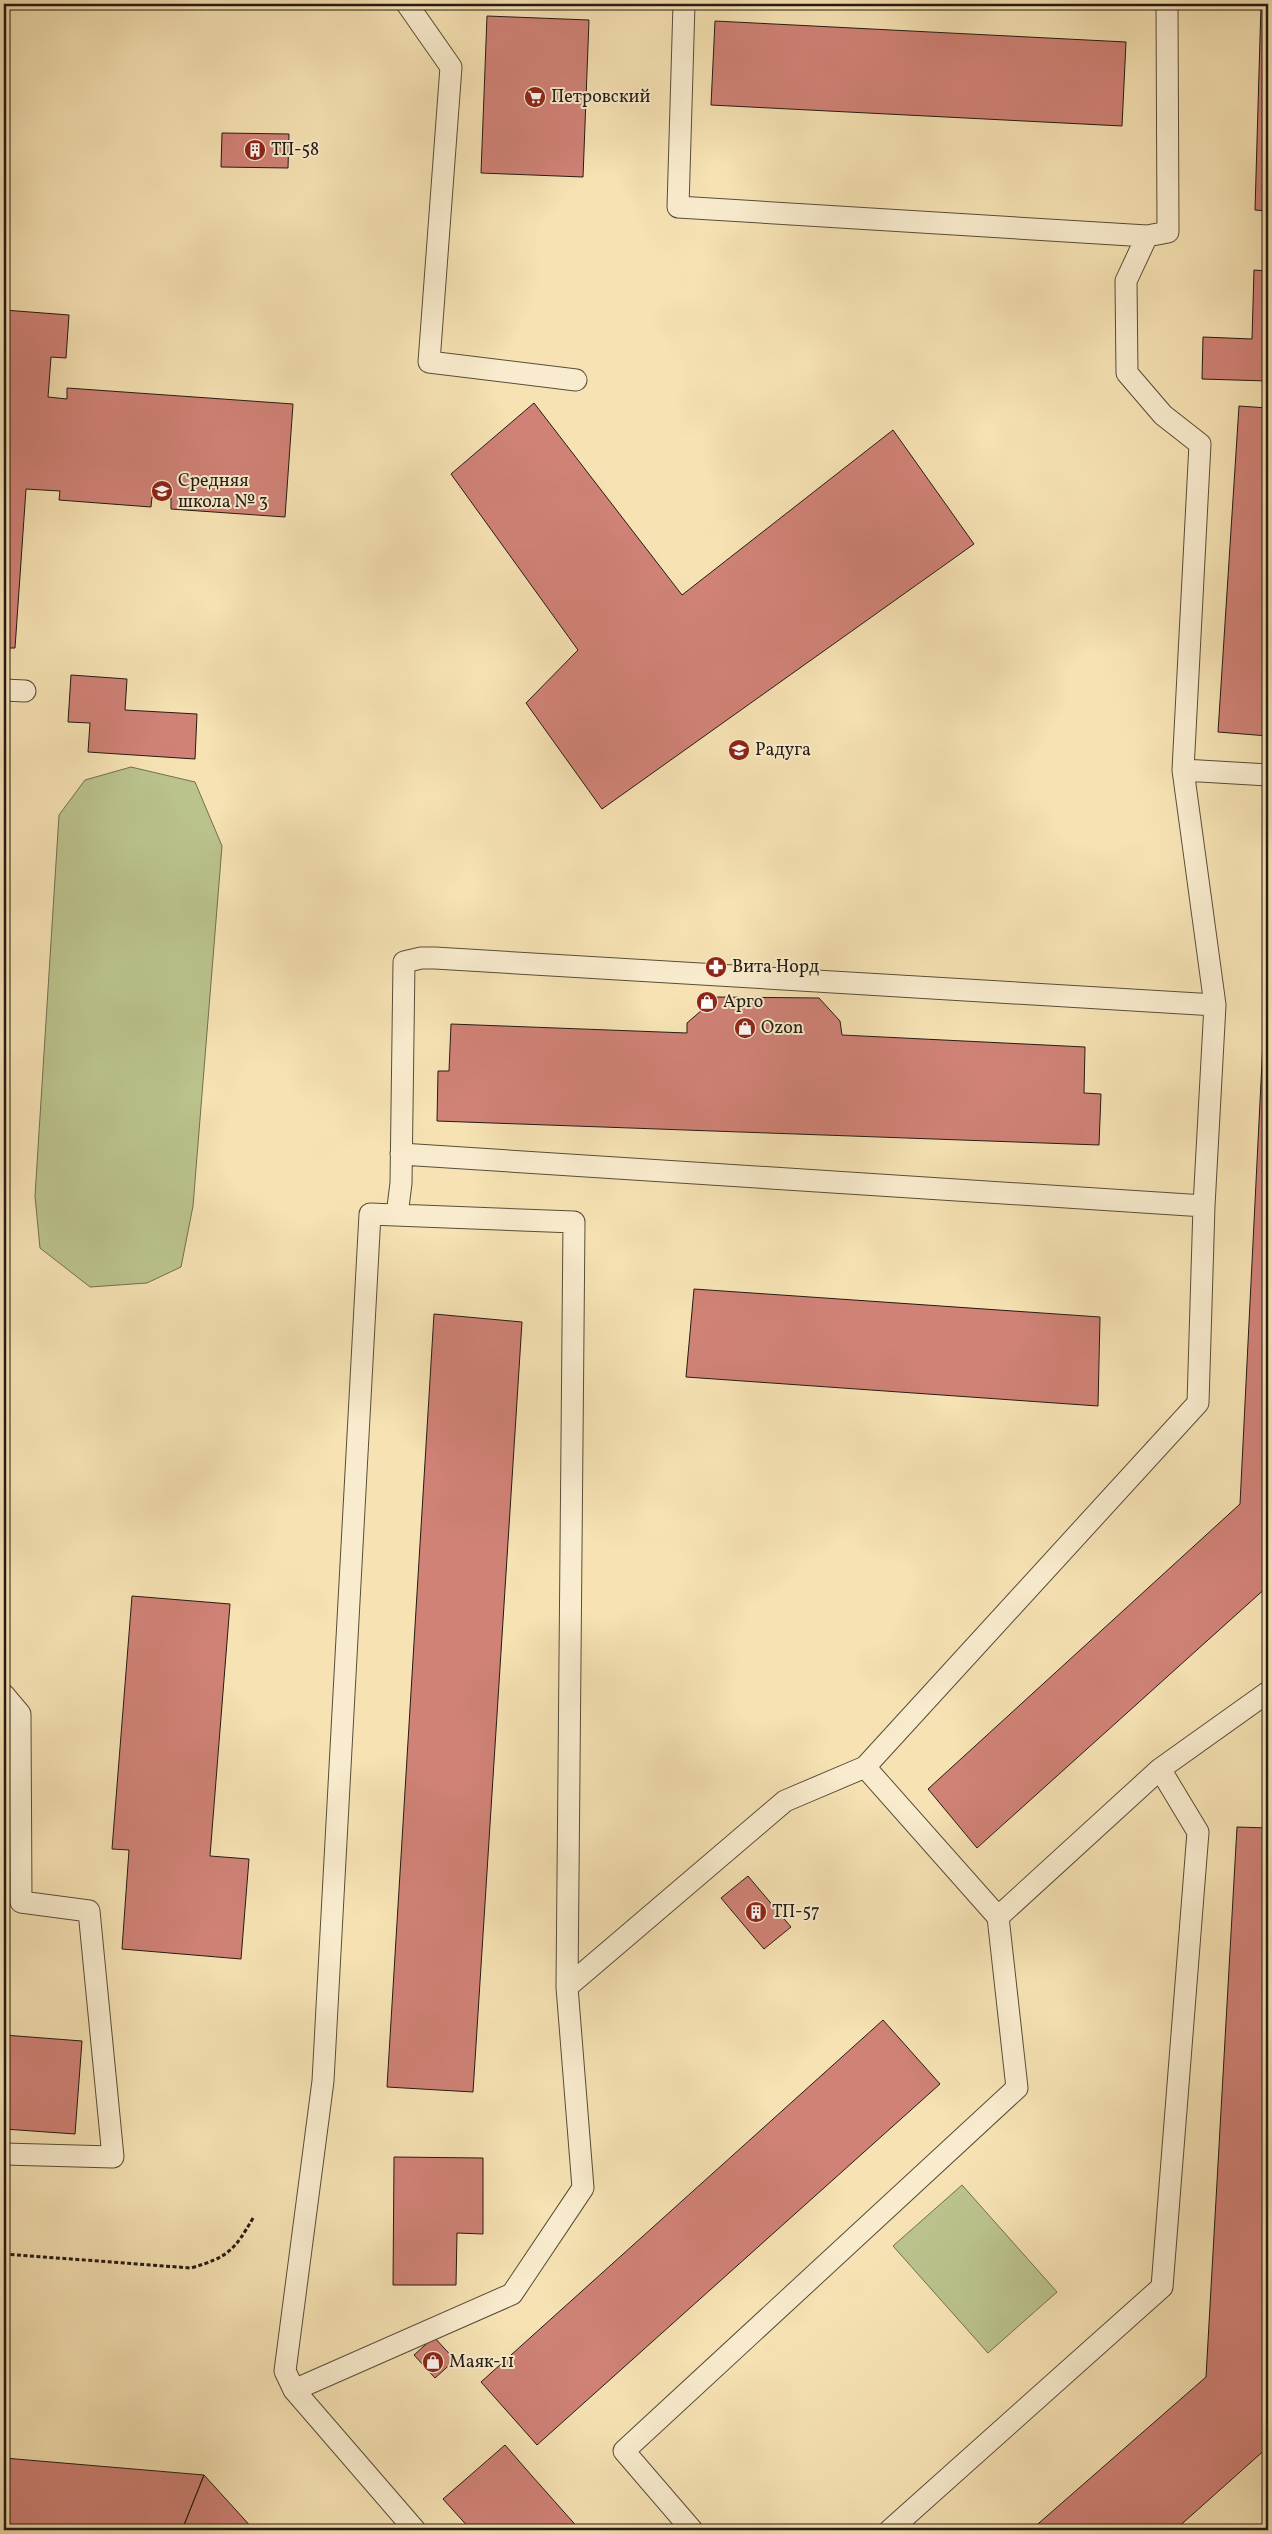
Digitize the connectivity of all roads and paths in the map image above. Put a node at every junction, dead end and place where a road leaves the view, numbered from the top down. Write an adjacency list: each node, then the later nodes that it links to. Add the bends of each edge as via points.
1 (406, 4): 5 (lane, via 451,67 429,362)
2 (684, 4): 4 (lane, via 678,207)
3 (1167, 4): 4 (lane, via 1168,232)
4 (1147, 236): 8 (lane, via 1126,281 1127,373 1163,415 1200,444)
5 (576, 380)
6 (4, 690): 7 (lane)
7 (25, 691)
8 (1183, 770): 9 (lane); 10 (lane)
9 (1268, 776)
10 (1215, 1005): 11 (lane, via 421,958 404,962); 12 (lane)
11 (401, 1154): 12 (lane); 13 (lane)
12 (1204, 1206): 16 (lane, via 1198,1403)
13 (397, 1215): 19 (lane, via 574,1222); 23 (lane, via 370,1214 323,2081 286,2371)
14 (1268, 1692): 17 (lane)
15 (4, 1695): 20 (lane, via 20,1714 21,1902 89,1911 113,2157)
16 (865, 1767): 18 (lane); 19 (lane, via 785,1801)
17 (1160, 1770): 18 (lane); 26 (lane, via 1198,1832 1162,2288)
18 (998, 1917): 25 (lane, via 1017,2088 624,2451)
19 (567, 1987): 23 (lane, via 582,2188 512,2294)
20 (4, 2154)
21 (253, 2218): 22 (path, via 238,2244 220,2259 191,2268)
22 (4, 2254)
23 (294, 2390): 24 (lane)
24 (415, 2530)
25 (692, 2530)
26 (890, 2530)

